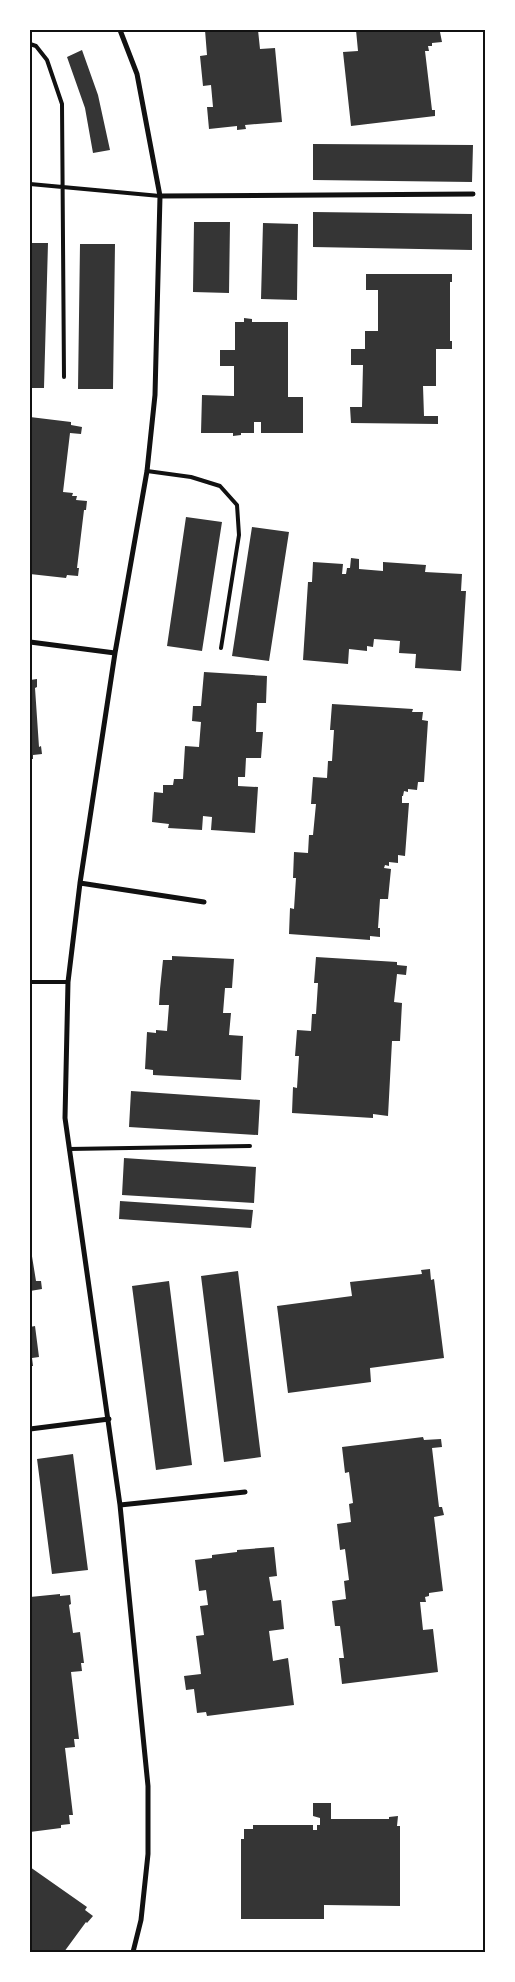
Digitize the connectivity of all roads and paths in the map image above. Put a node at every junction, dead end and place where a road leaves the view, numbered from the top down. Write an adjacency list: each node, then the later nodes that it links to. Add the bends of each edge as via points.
1 (120, 30): 6 (street, via 137,74)
2 (30, 44): 4 (lane, via 36,46 47,60 62,104)
3 (30, 184): 4 (lane)
4 (64, 187): 6 (lane); 7 (lane)
5 (473, 194): 6 (street)
6 (160, 196): 8 (street, via 155,395)
7 (64, 376)
8 (147, 471): 10 (lane, via 191,477 220,486 237,505 239,535); 11 (street)
9 (30, 642): 11 (street)
10 (222, 648)
11 (115, 654): 12 (street)
12 (80, 884): 13 (street); 15 (street)
13 (204, 902)
14 (30, 982): 15 (lane)
15 (68, 982): 17 (street, via 64,1118)
16 (250, 1146): 17 (lane)
17 (69, 1149): 18 (street)
18 (109, 1419): 19 (street); 21 (street)
19 (30, 1429)
20 (245, 1492): 21 (street)
21 (120, 1505): 22 (street, via 148,1786 148,1854 141,1920)
22 (133, 1952)

